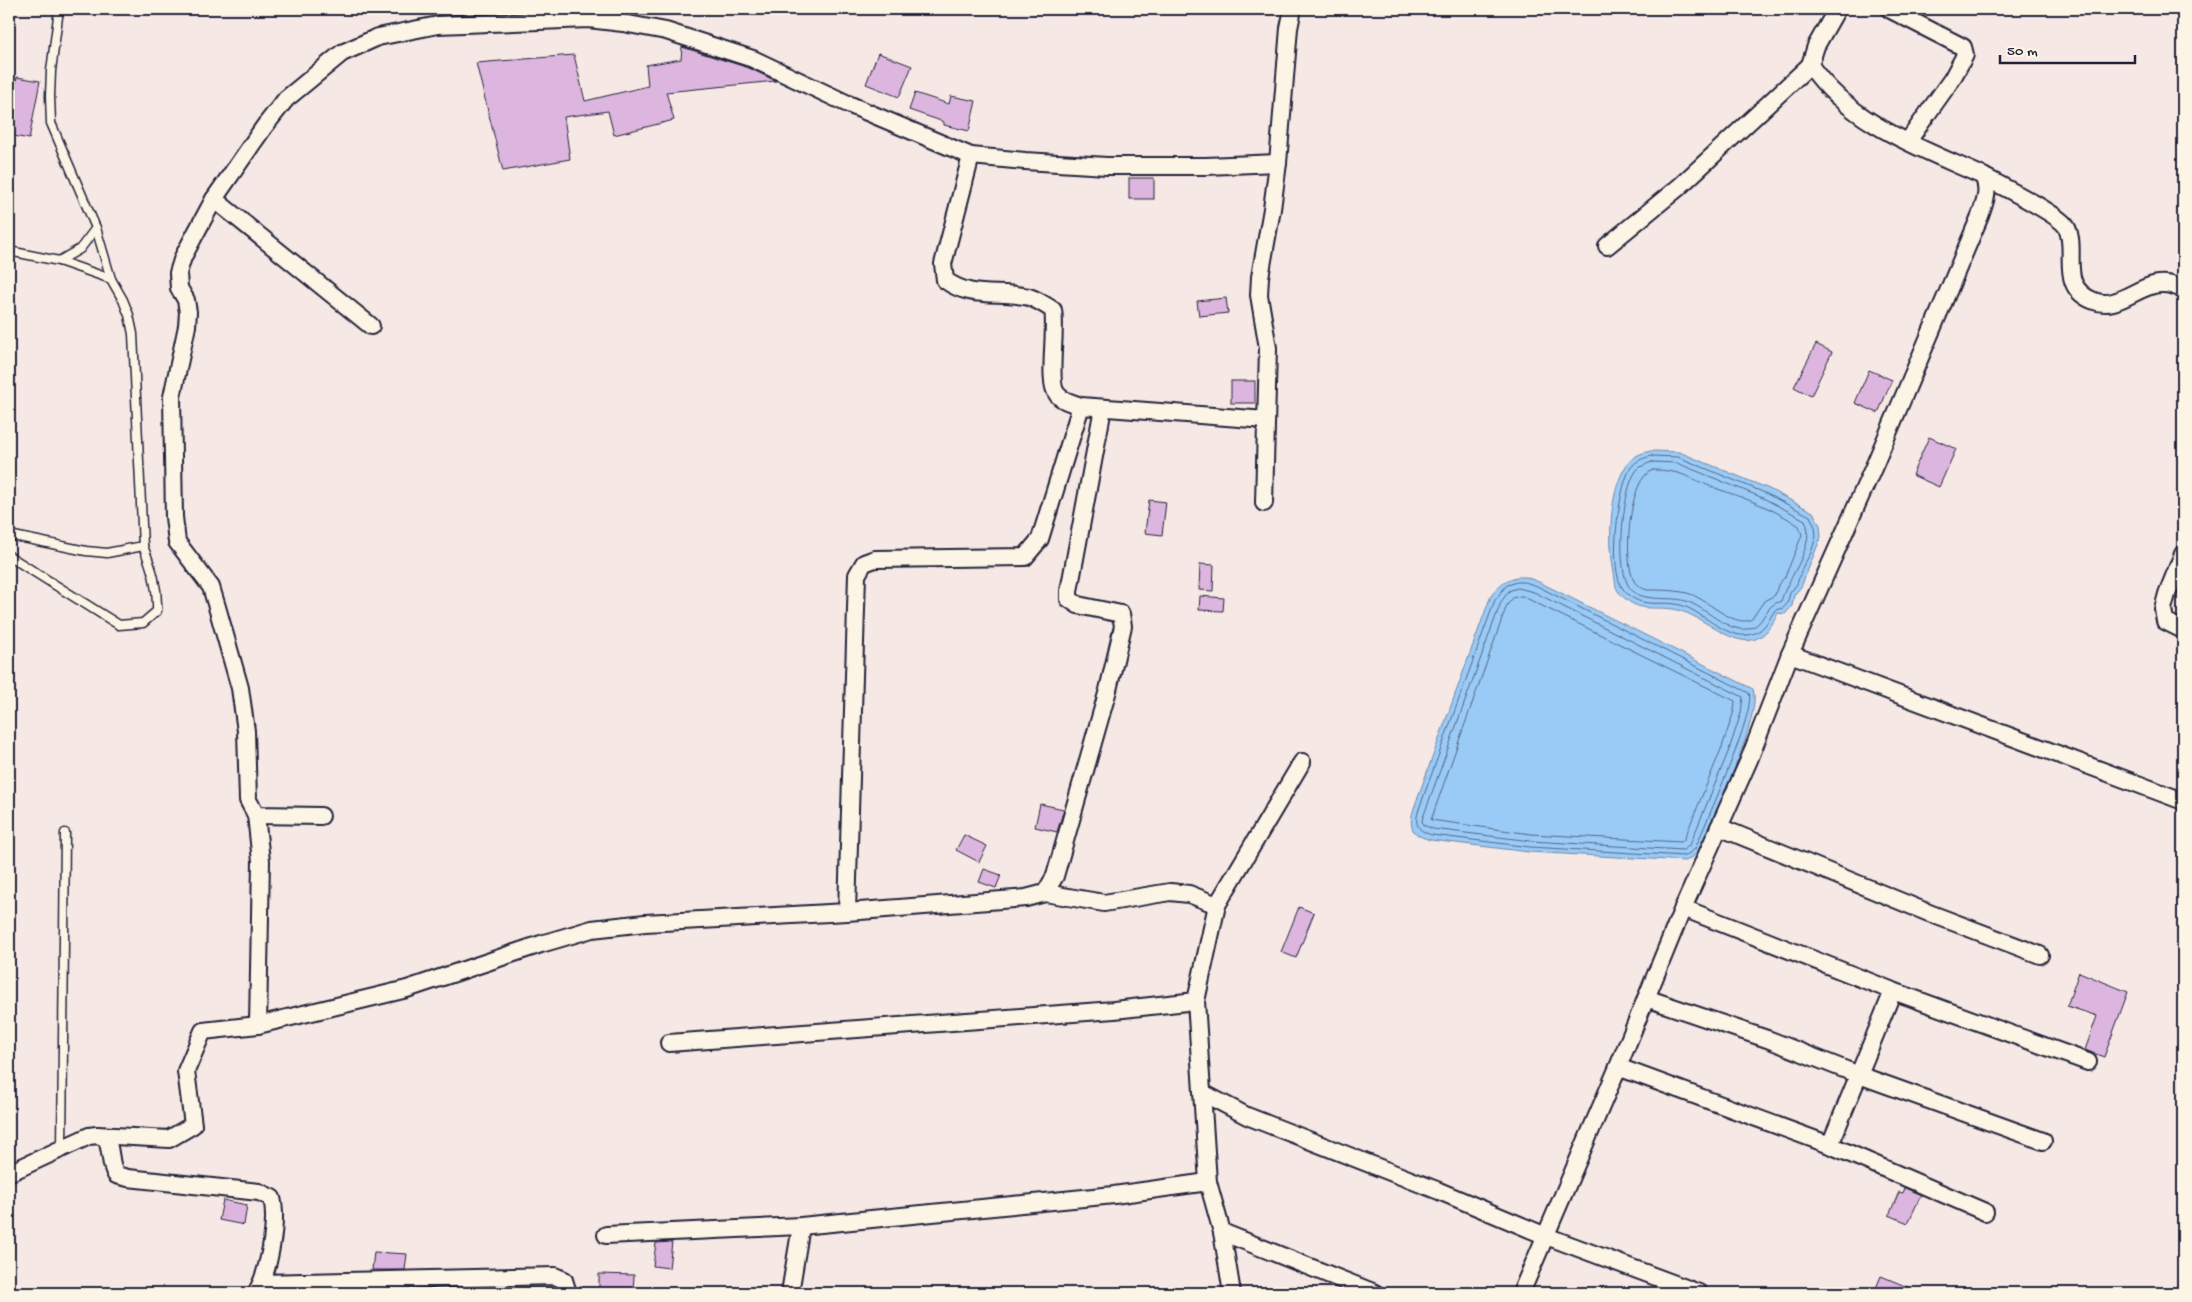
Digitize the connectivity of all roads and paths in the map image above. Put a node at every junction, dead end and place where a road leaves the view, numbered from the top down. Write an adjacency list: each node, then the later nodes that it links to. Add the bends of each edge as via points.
1 (59, 9): 12 (lane, via 50,96 52,123)
2 (1293, 9): 9 (street)
3 (1837, 9): 6 (street, via 1816,46)
4 (1889, 9): 7 (street, via 1963,47 1965,54 1952,79)
5 (589, 14): 8 (street, via 666,31 753,59); 11 (street, via 438,25 378,37 342,53 286,99)
6 (1810, 65): 7 (street, via 1843,102 1878,127); 13 (street, via 1679,187)
7 (1908, 142): 10 (street)
8 (971, 156): 9 (street, via 1107,166); 19 (street, via 944,264 945,280 974,293 1028,297 1053,310 1056,323 1052,384 1066,401)
9 (1278, 163): 21 (street, via 1259,295 1268,348)
10 (1983, 176): 17 (street, via 2066,226 2071,238 2071,276 2078,290 2093,301 2108,304 2158,283); 28 (street, via 1987,193 1980,216)
11 (214, 198): 18 (street); 31 (street, via 182,257 178,273 188,312 172,397 174,517 177,542 211,587 238,679 244,706 248,800)
12 (96, 228): 15 (lane, via 80,249); 16 (lane)
13 (1607, 246)
14 (9, 251): 15 (lane)
15 (59, 261): 16 (lane)
16 (111, 279): 24 (lane, via 123,300 133,334)
17 (2183, 290)
18 (371, 326)
19 (1081, 406): 20 (street); 38 (street, via 1040,539 1025,557 875,559 864,563 857,575)
20 (1102, 408): 21 (street); 35 (street, via 1069,599 1078,605 1121,614 1123,626 1066,840 1055,876)
21 (1266, 420): 22 (street)
22 (1264, 503)
23 (9, 534): 24 (lane, via 107,553)
24 (142, 546): 26 (lane, via 153,570 157,611 142,623 119,625)
25 (2183, 554): 27 (street, via 2163,609 2165,621)
26 (9, 556)
27 (2183, 630)
28 (1790, 654): 30 (street); 33 (street)
29 (1302, 762): 36 (street)
30 (2183, 802)
31 (256, 815): 32 (street); 43 (street, via 261,861)
32 (321, 816)
33 (1719, 827): 37 (street); 39 (street)
34 (65, 833): 52 (lane)
35 (1045, 893): 36 (street, via 1104,903 1170,892 1189,894); 38 (street, via 1026,898)
36 (1217, 905): 42 (street)
37 (1683, 908): 40 (street); 41 (street)
38 (847, 912): 43 (street, via 592,929 406,989)
39 (2040, 955)
40 (1893, 991): 45 (street); 47 (street)
41 (1646, 998): 46 (street); 47 (street, via 1770,1040)
42 (1196, 1001): 44 (street); 48 (street)
43 (258, 1025): 49 (street, via 203,1031 186,1071 193,1125 170,1139)
44 (669, 1043)
45 (2088, 1062)
46 (1618, 1067): 51 (street); 59 (street)
47 (1859, 1075): 50 (street); 51 (street)
48 (1203, 1093): 54 (street); 59 (street, via 1247,1116)
49 (97, 1135): 52 (street); 60 (street, via 106,1138 110,1144 112,1168 116,1175 259,1192 272,1198 276,1210)
50 (2043, 1141)
51 (1830, 1145): 55 (street)
52 (62, 1148): 53 (street)
53 (9, 1173)
54 (1208, 1182): 56 (street, via 1106,1196); 57 (street)
55 (1985, 1212)
56 (801, 1226): 58 (street); 62 (street)
57 (1222, 1232): 63 (street); 64 (street)
58 (606, 1235)
59 (1546, 1236): 65 (street); 66 (street)
60 (259, 1288): 61 (street, via 555,1276 564,1280)
61 (568, 1293)
62 (790, 1293)
63 (1232, 1293)
64 (1375, 1293)
65 (1520, 1293)
66 (1699, 1293)

